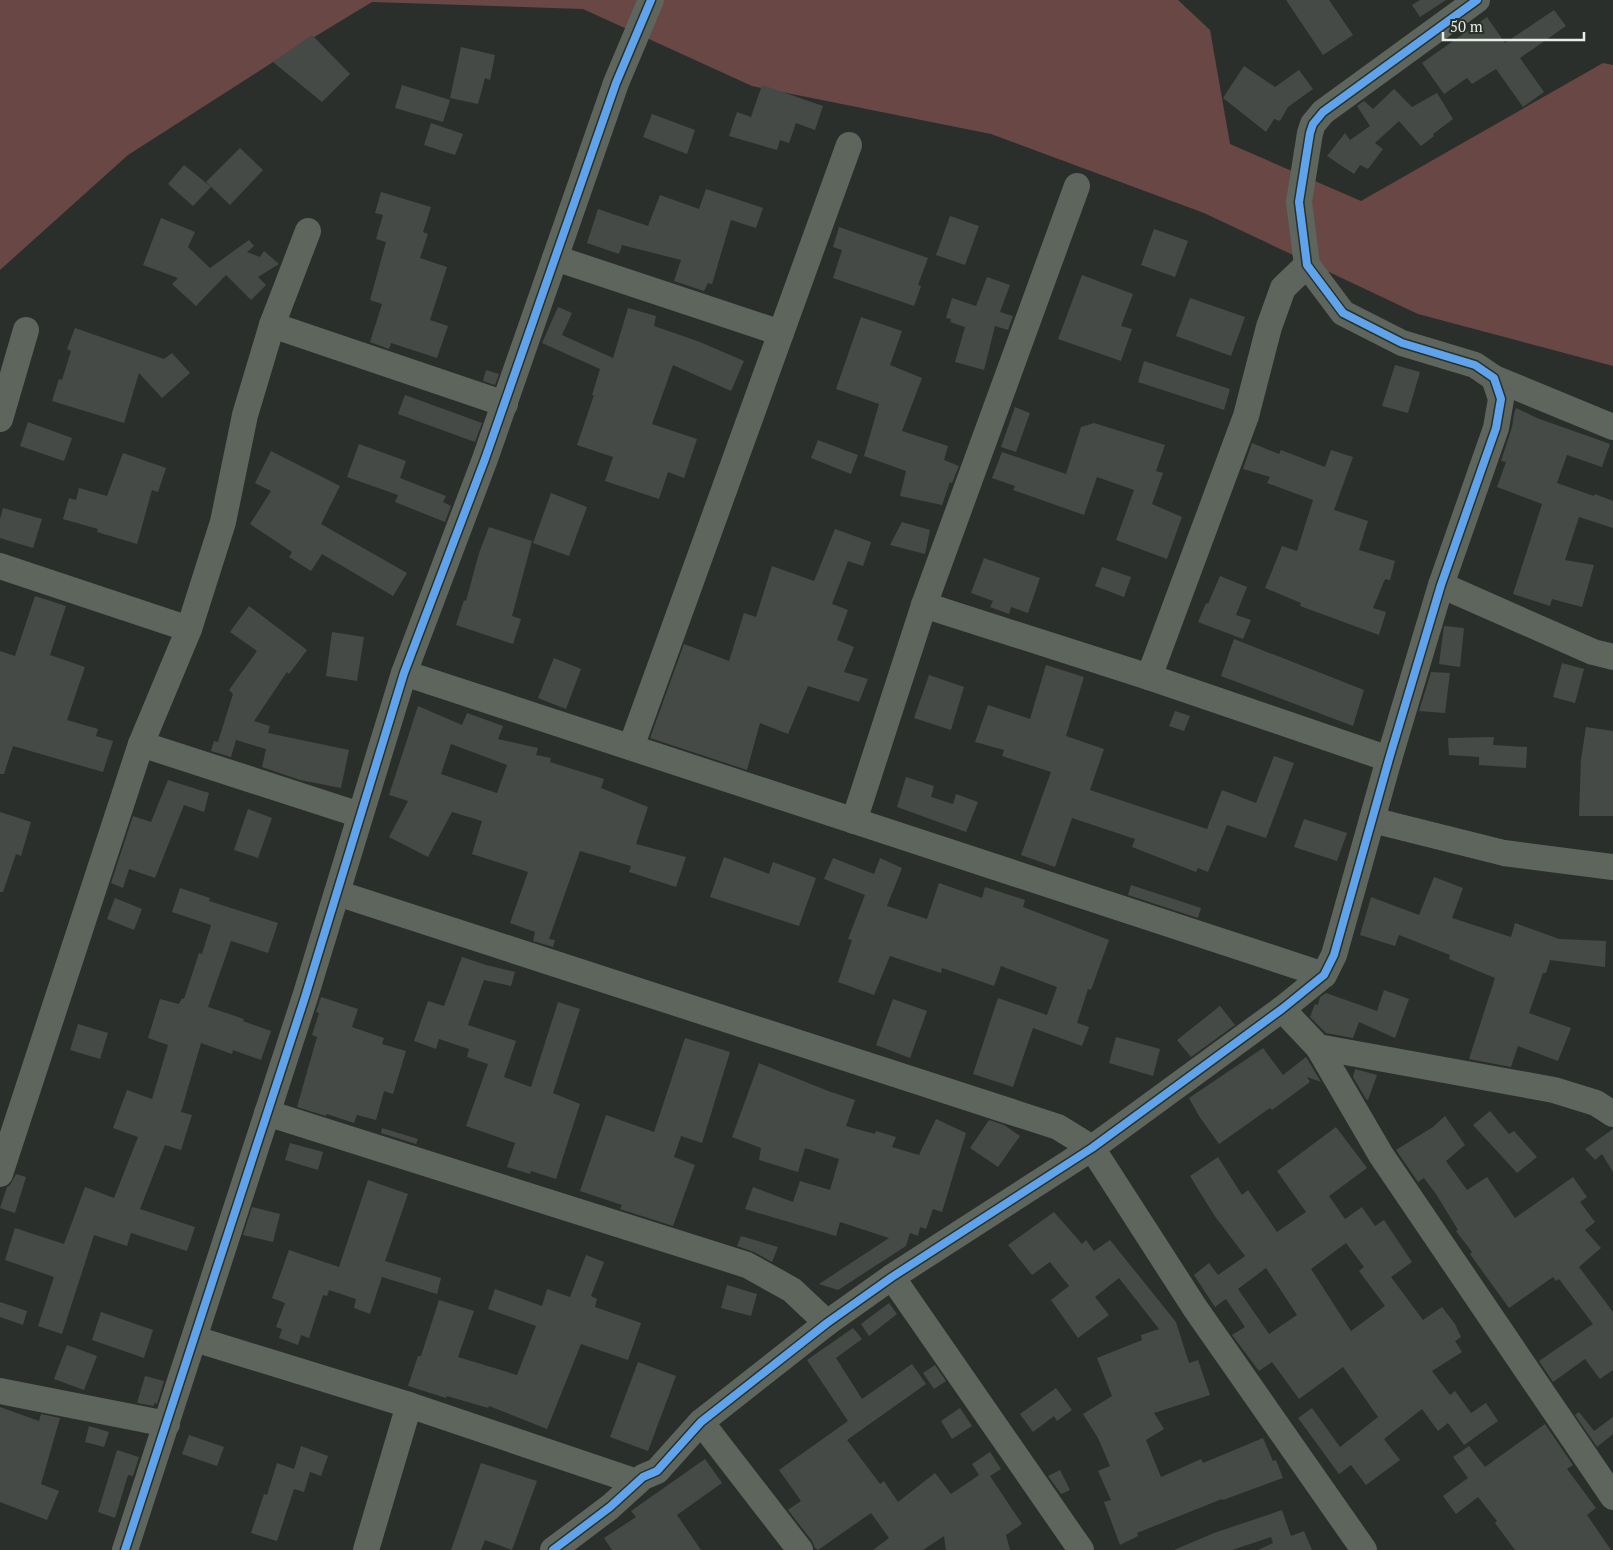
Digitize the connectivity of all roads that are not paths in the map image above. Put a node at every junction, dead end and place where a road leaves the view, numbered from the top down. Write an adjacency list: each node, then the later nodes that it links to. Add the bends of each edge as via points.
1 (1477, 0): 7 (street, via 1323,112 1313,124 1299,202)
2 (649, 4): 6 (street, via 616,83)
3 (849, 145): 10 (street)
4 (1077, 186): 17 (street)
5 (308, 231): 8 (street)
6 (556, 258): 10 (street); 12 (street)
7 (1307, 265): 11 (street, via 1343,313 1402,342 1475,365); 21 (street, via 1283,288 1268,327 1246,416)
8 (272, 324): 12 (street); 18 (street, via 245,415 223,522)
9 (26, 330): 13 (street)
10 (781, 333): 23 (street)
11 (1494, 378): 14 (street); 16 (street, via 1501,399 1496,428)
12 (504, 404): 20 (street)
13 (0, 419)
14 (1613, 427)
15 (0, 566): 18 (street)
16 (1440, 585): 19 (street, via 1593,652); 24 (street)
17 (924, 606): 21 (street); 27 (street)
18 (189, 629): 22 (street)
19 (1613, 657)
20 (404, 673): 23 (street); 25 (street)
21 (1149, 677): 24 (street)
22 (141, 744): 25 (street); 36 (street)
23 (631, 747): 27 (street)
24 (1389, 759): 26 (street)
25 (360, 815): 29 (street)
26 (1372, 820): 28 (street, via 1504,853); 30 (street, via 1334,956)
27 (854, 821): 30 (street)
28 (1613, 867)
29 (336, 893): 33 (street); 35 (street, via 1058,1127)
30 (1324, 975): 31 (street)
31 (1282, 1009): 32 (street); 35 (street)
32 (1318, 1047): 34 (street, via 1554,1090 1596,1103); 45 (street, via 1381,1155)
33 (267, 1113): 38 (street, via 747,1264 792,1290); 39 (street)
34 (1613, 1114)
35 (1092, 1148): 37 (street); 51 (street, via 1195,1308)
36 (0, 1174)
37 (892, 1277): 38 (street); 50 (street)
38 (827, 1323): 42 (street)
39 (195, 1339): 41 (street); 43 (street)
40 (0, 1391): 43 (street)
41 (409, 1405): 44 (street); 47 (street)
42 (701, 1422): 44 (street, via 656,1471); 49 (street)
43 (167, 1424): 46 (street)
44 (637, 1482): 48 (street)
45 (1613, 1497)
46 (125, 1550)
47 (366, 1550)
48 (553, 1550)
49 (800, 1550)
50 (1081, 1550)
51 (1364, 1550)

